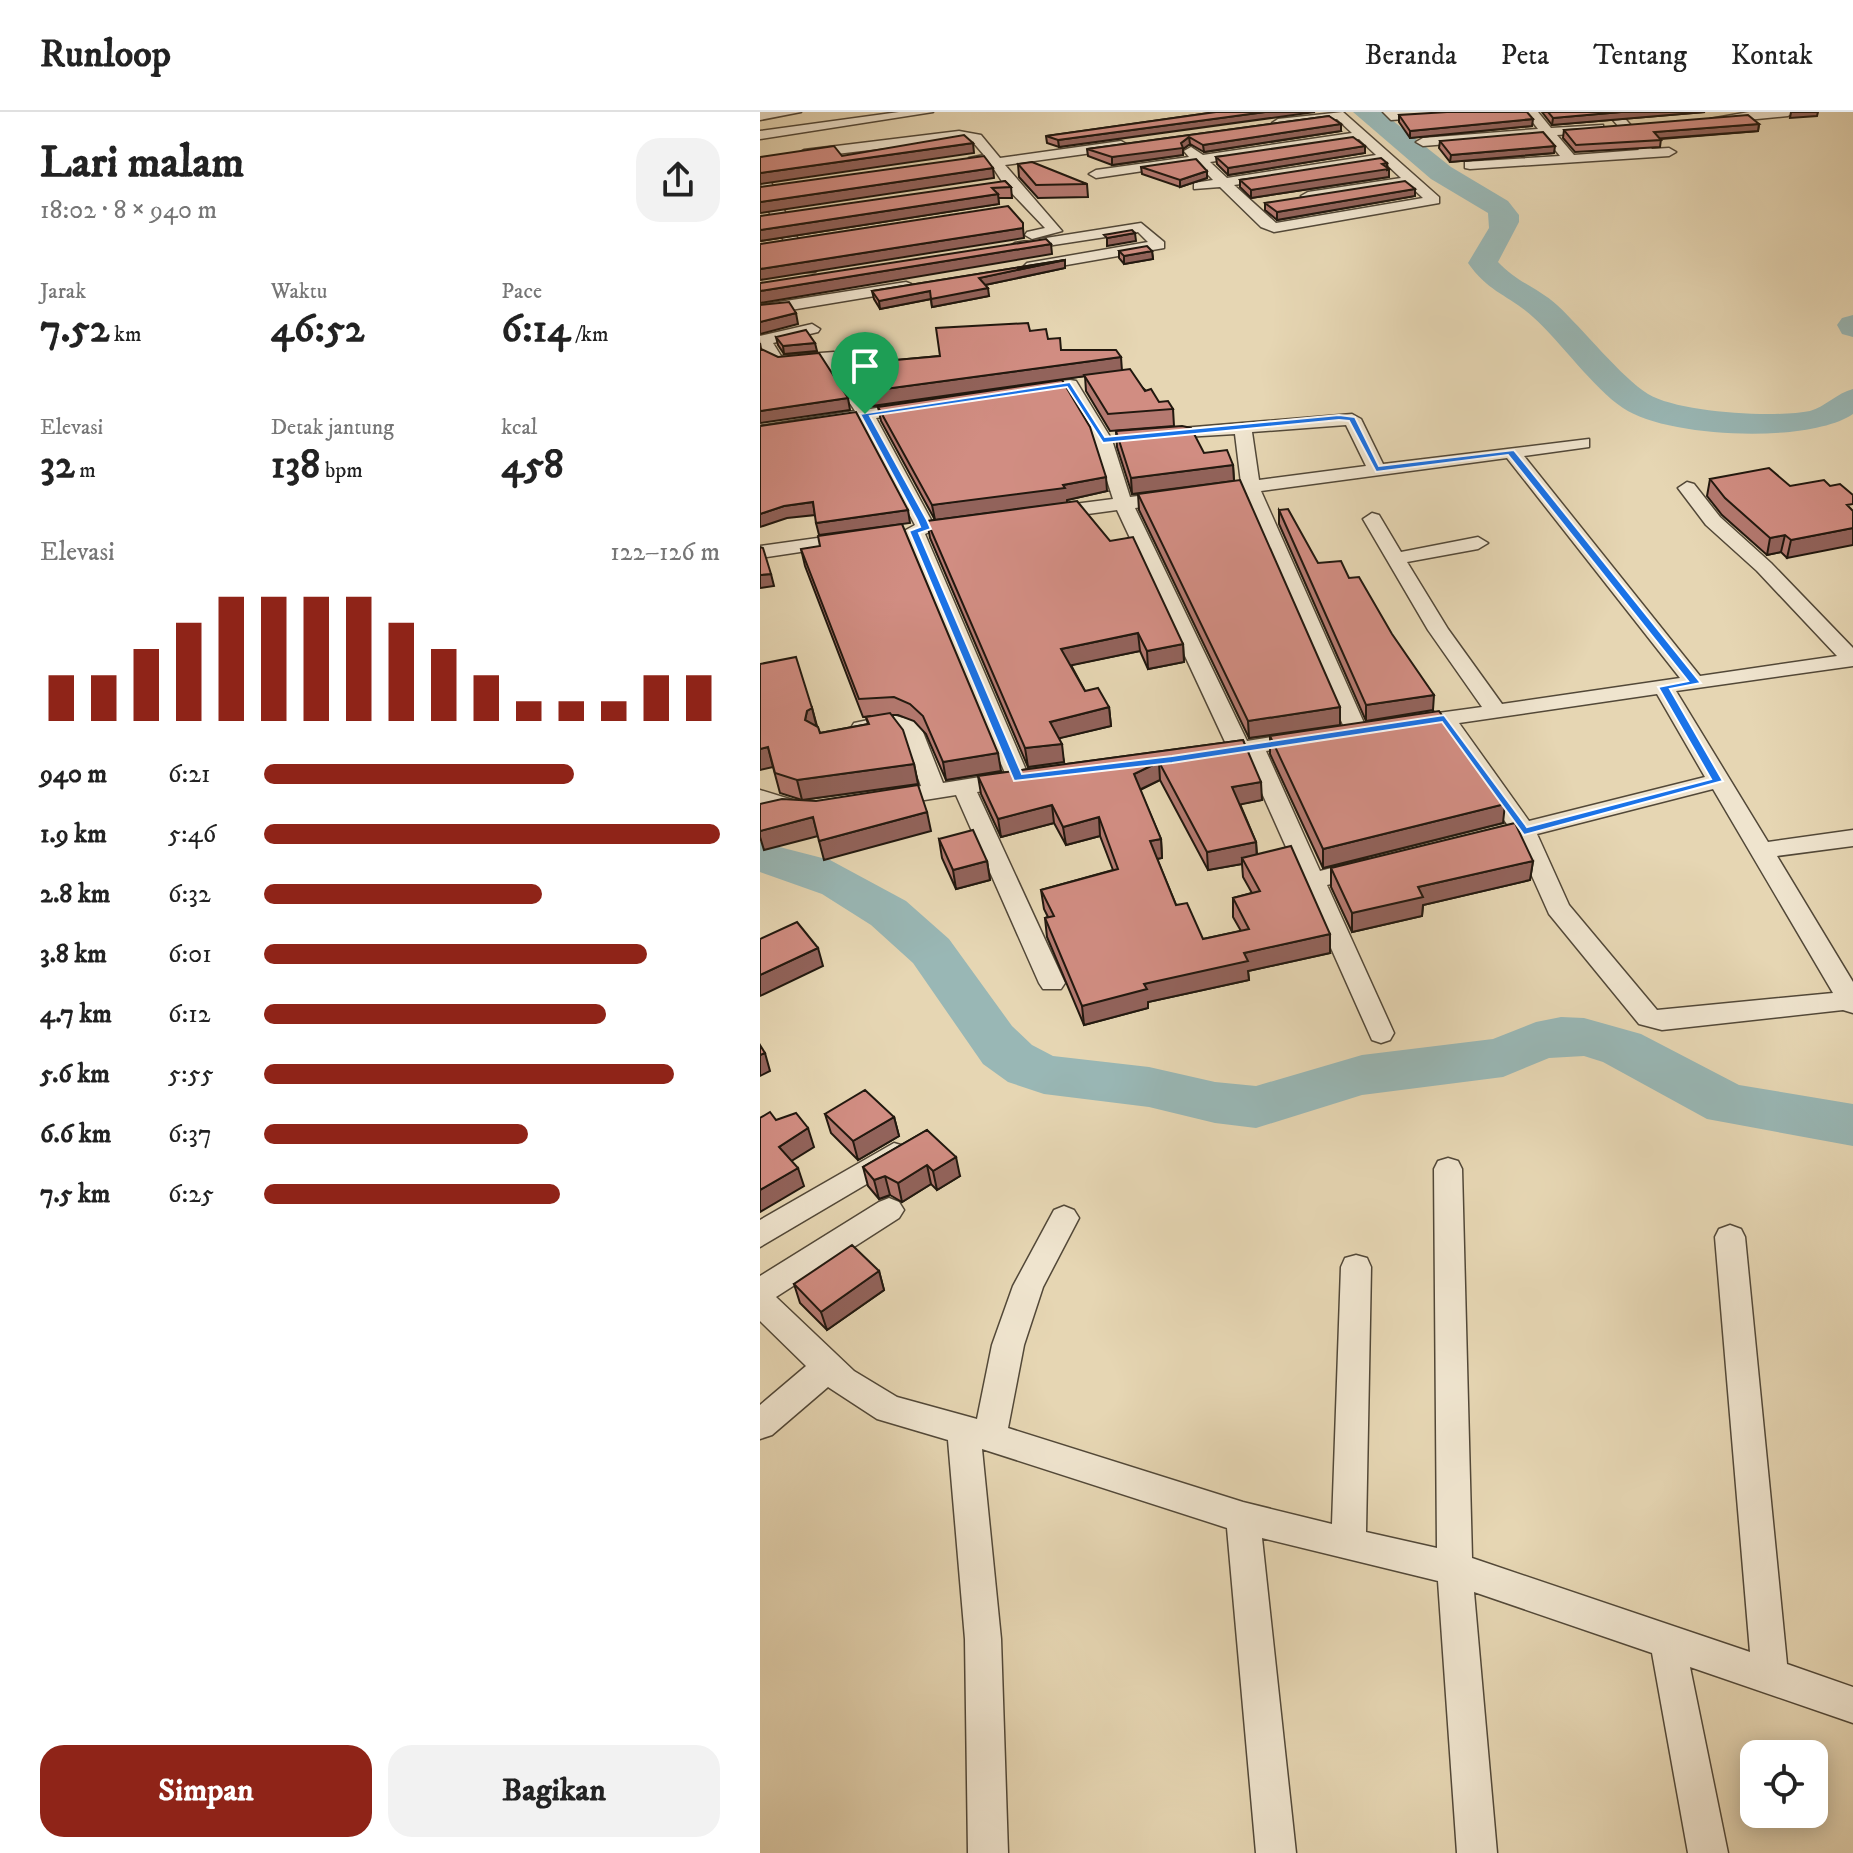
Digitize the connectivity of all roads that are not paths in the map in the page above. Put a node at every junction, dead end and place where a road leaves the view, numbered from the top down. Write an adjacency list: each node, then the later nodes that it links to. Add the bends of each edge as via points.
1 (795, 112): 8 (street)
2 (927, 112): 15 (street); 16 (street)
3 (1448, 112): 7 (street)
4 (1531, 112): 13 (street)
5 (1612, 112): 12 (street)
6 (1788, 112): 9 (street)
7 (1390, 114): 14 (street)
8 (760, 116)
9 (1703, 120)
10 (1270, 124): 17 (street, via 1338,115)
11 (1640, 125): 12 (street)
12 (1624, 126): 13 (street); 22 (street)
13 (1549, 133): 19 (street); 26 (street)
14 (1406, 134)
15 (760, 135)
16 (944, 135): 23 (street); 27 (street, via 976,138)
17 (1363, 135): 24 (street); 25 (street)
18 (1176, 138): 25 (street)
19 (1423, 142)
20 (1132, 144): 27 (street)
21 (1669, 152): 22 (street)
22 (1649, 153): 26 (street)
23 (788, 156)
24 (1387, 157): 32 (street); 33 (street)
25 (1200, 159): 31 (street); 33 (street)
26 (1570, 159): 29 (street)
27 (1000, 160): 28 (street); 41 (street, via 1002,184 1055,231 998,245 1141,227 1159,245)
28 (963, 162)
29 (1470, 165)
30 (764, 167): 35 (street)
31 (1096, 174)
32 (1413, 180): 33 (street, via 1434,200 1278,228 1266,224 1256,204); 36 (street)
33 (1224, 182): 34 (street)
34 (1199, 186)
35 (772, 190): 37 (street)
36 (1294, 198)
37 (787, 216): 38 (street); 39 (street)
38 (760, 220)
39 (800, 243): 40 (street); 42 (street)
40 (771, 247)
41 (1020, 268)
42 (812, 273)
43 (919, 284): 44 (street)
44 (797, 304): 45 (street); 46 (street)
45 (760, 310)
46 (812, 329): 47 (street); 47 (street, via 763,340 781,362)
47 (828, 355): 50 (street)
48 (1016, 392): 53 (street, via 1077,384)
49 (940, 403): 50 (street)
50 (865, 414): 52 (street); 63 (street)
51 (1243, 427): 53 (street); 56 (street, via 1352,419); 57 (street)
52 (760, 431)
53 (1118, 439): 59 (street)
54 (1583, 443): 55 (street)
55 (1511, 452): 56 (street); 69 (street)
56 (1376, 469): 57 (street)
57 (1250, 485): 59 (street); 73 (street)
58 (1687, 488): 68 (street, via 1713,521)
59 (1123, 503): 60 (street); 75 (street)
60 (1037, 515)
61 (1372, 519): 67 (street)
62 (947, 527): 63 (street)
63 (913, 531): 78 (street)
64 (872, 537): 66 (street)
65 (1478, 543): 67 (street)
66 (760, 552)
67 (1393, 559): 71 (street)
68 (1853, 660): 69 (street)
69 (1695, 683): 70 (street)
70 (1663, 687): 71 (street); 79 (street)
71 (1495, 710): 72 (street)
72 (1444, 718): 73 (street); 85 (street)
73 (1357, 732): 75 (street)
74 (836, 734): 81 (street, via 906,724 913,730)
75 (1246, 747): 76 (street); 90 (street)
76 (1186, 757)
77 (1064, 773): 78 (street)
78 (1018, 778): 80 (street)
79 (1717, 781): 85 (street); 88 (street)
80 (964, 788): 81 (street); 91 (street)
81 (935, 792): 83 (street)
82 (760, 797): 84 (street, via 801,810)
83 (862, 803)
84 (820, 810)
85 (1524, 831): 87 (street); 92 (street, via 1558,908 1648,1017 1662,1021)
86 (1853, 838): 88 (street)
87 (1484, 840)
88 (1761, 851): 92 (street)
89 (1387, 862): 90 (street)
90 (1315, 880): 93 (street)
91 (1052, 983)
92 (1851, 1002)
93 (1381, 1033)
94 (924, 1136): 98 (street)
95 (1448, 1169): 107 (street)
96 (889, 1210): 101 (street)
97 (1064, 1218): 104 (street, via 1028,1286)
98 (760, 1235)
99 (1730, 1237): 109 (street)
100 (1356, 1267): 106 (street)
101 (763, 1306): 102 (street)
102 (828, 1367): 103 (street); 104 (street, via 888,1409)
103 (760, 1425)
104 (977, 1434): 105 (street); 111 (street)
105 (1243, 1518): 106 (street); 112 (street)
106 (1349, 1541): 107 (street)
107 (1455, 1569): 108 (street); 113 (street)
108 (1668, 1645): 109 (street); 114 (street)
109 (1770, 1678): 110 (street)
110 (1853, 1705)
111 (988, 1853)
112 (1276, 1853)
113 (1477, 1853)
114 (1708, 1853)

